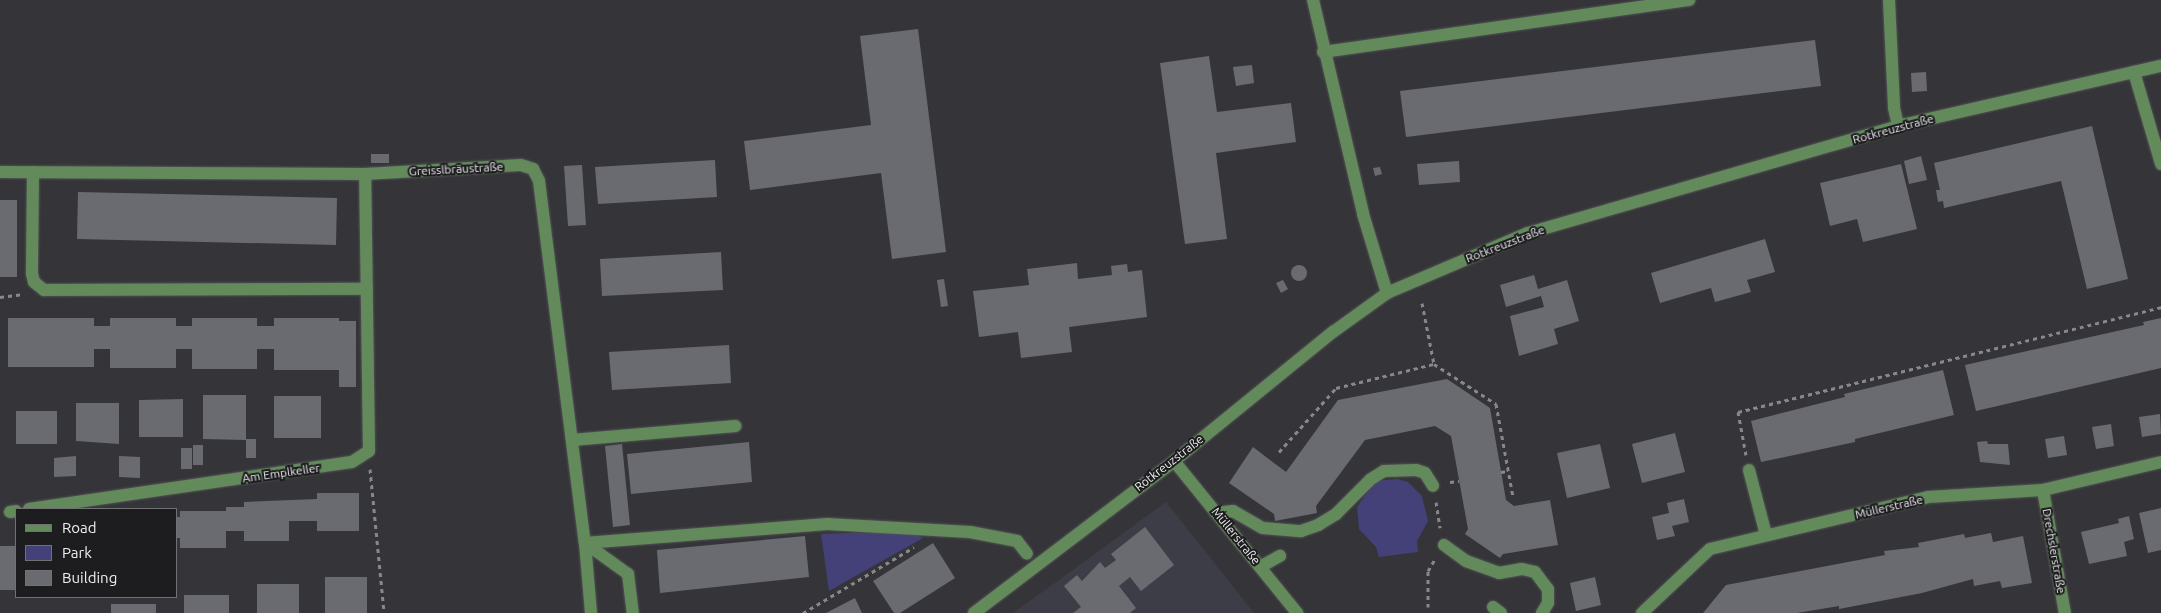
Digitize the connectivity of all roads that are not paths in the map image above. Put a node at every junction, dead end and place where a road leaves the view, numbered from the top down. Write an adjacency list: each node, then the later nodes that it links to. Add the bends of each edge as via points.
1 (1313, 0): 4 (street)
2 (1689, 0): 4 (street)
3 (1889, 0): 7 (street, via 1894,108)
4 (1324, 52): 13 (street, via 1363,214)
5 (2161, 66): 6 (street, Rotkreuzstraße)
6 (2134, 72): 7 (street, Rotkreuzstraße); 8 (street)
7 (1898, 126): 13 (street, Rotkreuzstraße, via 1528,233)
8 (2161, 164)
9 (0, 172): 10 (street, Greisslbräustraße)
10 (33, 172): 11 (street, Greisslbräustraße); 12 (street, via 32,274 34,282 44,290)
11 (365, 174): 12 (street); 15 (street, Greisslbräustraße, via 521,166 536,173)
12 (366, 289): 21 (street, Am Emplkeller, via 368,451 352,462)
13 (1387, 293): 16 (street, Rotkreuzstraße, via 1332,332)
14 (735, 426): 15 (street)
15 (572, 440): 24 (street, Greisslbräustraße)
16 (1174, 461): 22 (street, Müllerstraße); 31 (street, Rotkreuzstraße)
17 (2161, 462): 20 (street, Müllerstraße)
18 (1749, 470): 23 (street)
19 (1433, 486): 22 (street, via 1425,473 1416,470 1384,471 1371,479 1336,514 1301,531 1263,528 1233,511)
20 (2043, 490): 23 (street, Müllerstraße, via 1928,498); 35 (street, Drechslerstraße)
21 (36, 508)
22 (1216, 513): 28 (street, Müllerstraße)
23 (1766, 536): 34 (street, Müllerstraße, via 1710,549)
24 (586, 543): 26 (street, via 827,524 936,528 1004,537 1017,541); 29 (street, Greisslbräustraße); 30 (street, via 628,574)
25 (1444, 544): 33 (street, via 1466,561 1499,573 1522,569 1535,572 1548,589 1548,603)
26 (1027, 554)
27 (1280, 556): 28 (street)
28 (1260, 567): 32 (street, Müllerstraße)
29 (591, 613)
30 (633, 613)
31 (974, 613)
32 (1297, 613)
33 (1542, 613)
34 (1642, 613)
35 (2065, 613)

